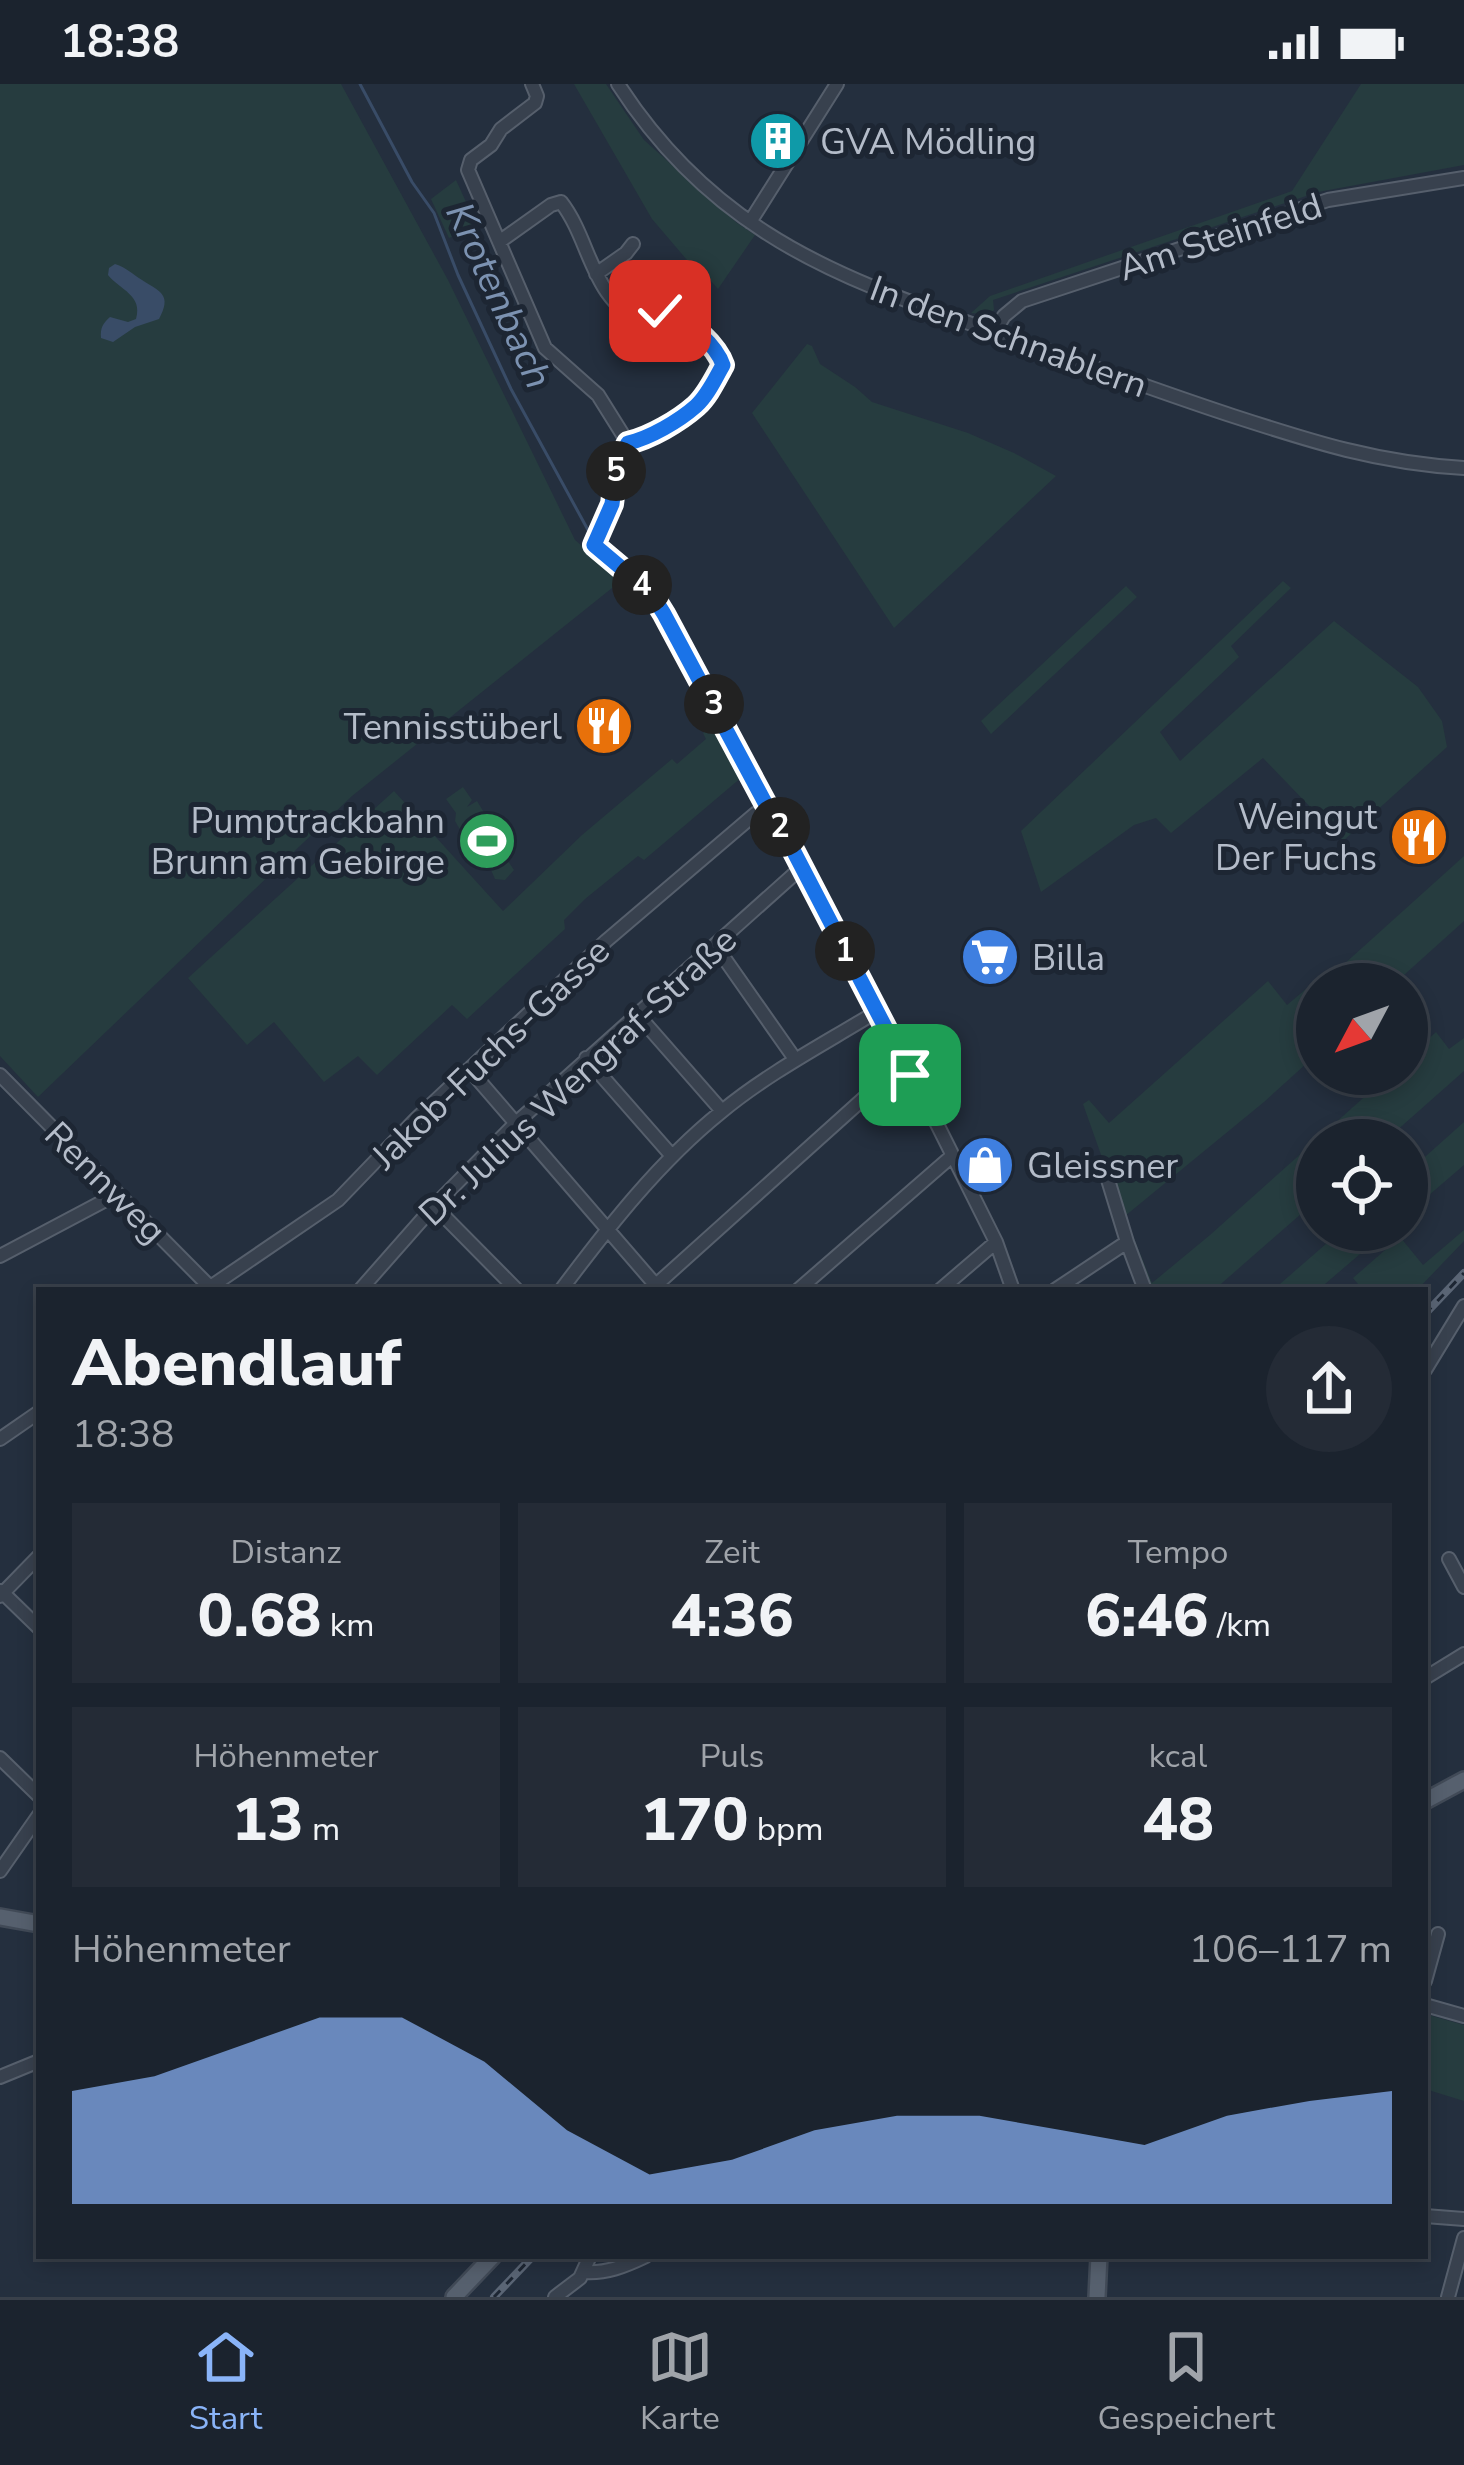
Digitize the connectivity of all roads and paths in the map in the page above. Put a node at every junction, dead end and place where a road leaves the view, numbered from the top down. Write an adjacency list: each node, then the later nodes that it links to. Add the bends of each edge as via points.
1 (532, 84): 6 (street, via 535,103 467,165)
2 (618, 84): 5 (street, In den Schnablern, via 678,161)
3 (837, 84): 5 (street)
4 (1464, 178): 9 (street, Am Steinfeld, via 1328,200 1022,301)
5 (750, 222): 9 (street, In den Schnablern, via 817,261)
6 (499, 242): 8 (street, via 561,202); 10 (street, via 545,347 602,399)
7 (633, 244): 8 (street)
8 (596, 274): 10 (street, via 641,323 669,310 723,360 697,405)
9 (994, 332): 11 (street, In den Schnablern, via 1328,447)
10 (628, 443): 12 (street, via 594,545 651,593)
11 (1464, 468)
12 (770, 812): 13 (street); 20 (street, Jakob-Fuchs-Gasse, via 755,814 606,941)
13 (801, 868): 14 (street, Dr. Julius Wengraf-Straße); 15 (street)
14 (715, 945): 16 (street, Dr. Julius Wengraf-Straße); 18 (street)
15 (876, 1012): 18 (street); 19 (street)
16 (637, 1014): 17 (street, Dr. Julius Wengraf-Straße); 22 (street)
17 (586, 1058): 23 (street, Dr. Julius Wengraf-Straße); 24 (street)
18 (795, 1060): 22 (street)
19 (903, 1063): 25 (street); 38 (street)
20 (469, 1069): 23 (street); 34 (street, Jakob-Fuchs-Gasse, via 338,1200)
21 (0, 1075): 27 (street, Rennweg)
22 (722, 1111): 24 (street)
23 (516, 1123): 28 (street, Dr. Julius Wengraf-Straße); 29 (street)
24 (672, 1156): 29 (street)
25 (952, 1156): 30 (street); 39 (street)
26 (1105, 1170): 31 (street)
27 (117, 1194): 32 (street); 33 (street, Rennweg)
28 (434, 1206): 35 (street, Dr. Julius Wengraf-Straße); 36 (street)
29 (607, 1228): 37 (street); 38 (street)
30 (996, 1242): 40 (street); 41 (street)
31 (1127, 1242): 42 (street); 43 (street)
32 (0, 1256)
33 (208, 1287)
34 (213, 1287)
35 (363, 1287)
36 (514, 1287)
37 (563, 1287)
38 (658, 1287)
39 (801, 1287)
40 (944, 1287)
41 (1012, 1287)
42 (1059, 1287)
43 (1144, 1287)
44 (1464, 1306): 45 (street)
45 (1428, 1365)
46 (36, 1414): 47 (street)
47 (0, 1439)
48 (36, 1559): 51 (street)
49 (1449, 1559): 50 (street)
50 (1464, 1587)
51 (1, 1593): 52 (street)
52 (36, 1625)
53 (1464, 1654): 54 (street)
54 (1428, 1676)
55 (0, 1758): 57 (street)
56 (1464, 1780): 58 (main road)
57 (36, 1793)
58 (1428, 1795)
59 (36, 1818): 60 (street)
60 (0, 1871)
61 (0, 1917): 62 (main road)
62 (36, 1923)
63 (1438, 1934): 64 (street)
64 (1428, 1970)
65 (1428, 2006): 66 (street)
66 (1464, 2016)
67 (36, 2062): 68 (street)
68 (0, 2077)
69 (1428, 2216): 70 (street)
70 (1464, 2219)
71 (1464, 2238): 82 (street)
72 (490, 2259): 78 (main road)
73 (589, 2259): 77 (street)
74 (638, 2259): 77 (street)
75 (1103, 2259): 80 (main road)
76 (1103, 2259): 81 (main road)
77 (583, 2272): 79 (street)
78 (454, 2297)
79 (555, 2297)
80 (1097, 2297)
81 (1108, 2297)
82 (1448, 2297)

